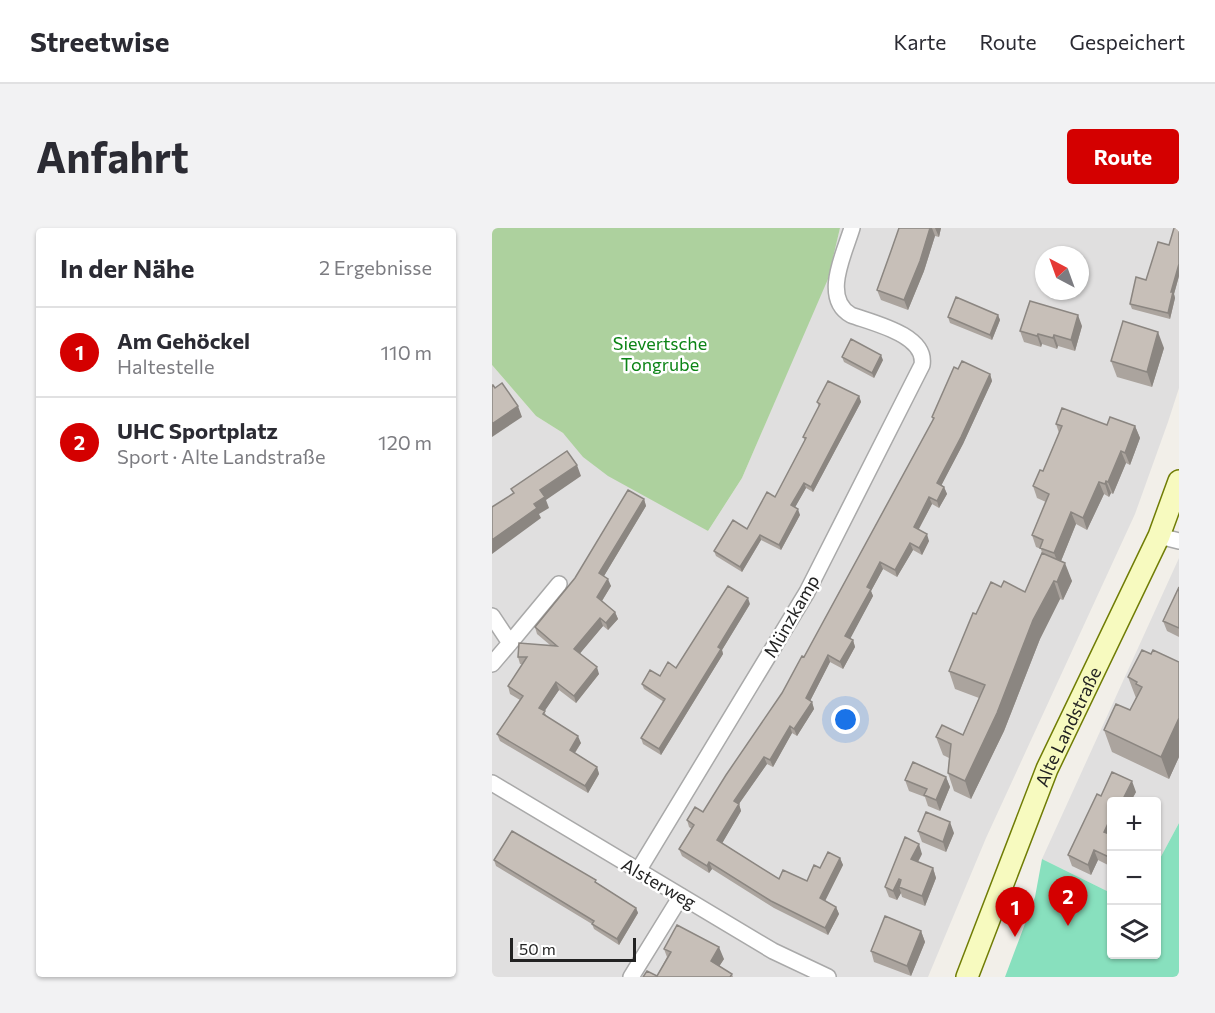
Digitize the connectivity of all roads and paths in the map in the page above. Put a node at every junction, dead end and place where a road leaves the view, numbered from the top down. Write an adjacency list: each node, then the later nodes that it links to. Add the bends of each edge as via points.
1 (852, 228): 9 (street, Münzkamp, via 837,276 839,303 851,315 909,338 921,351 920,371 807,592)
2 (1179, 481): 3 (main road, Alte Landstraße)
3 (1169, 538): 13 (main road, Alte Landstraße, via 1047,769)
4 (559, 584): 6 (street)
5 (492, 616): 6 (street)
6 (510, 643): 7 (street)
7 (492, 664)
8 (492, 783): 9 (street, Alsterweg)
9 (638, 871): 10 (street, Alsterweg)
10 (681, 896): 11 (street); 12 (street, Alsterweg, via 773,951)
11 (631, 977)
12 (828, 977)
13 (967, 977)

